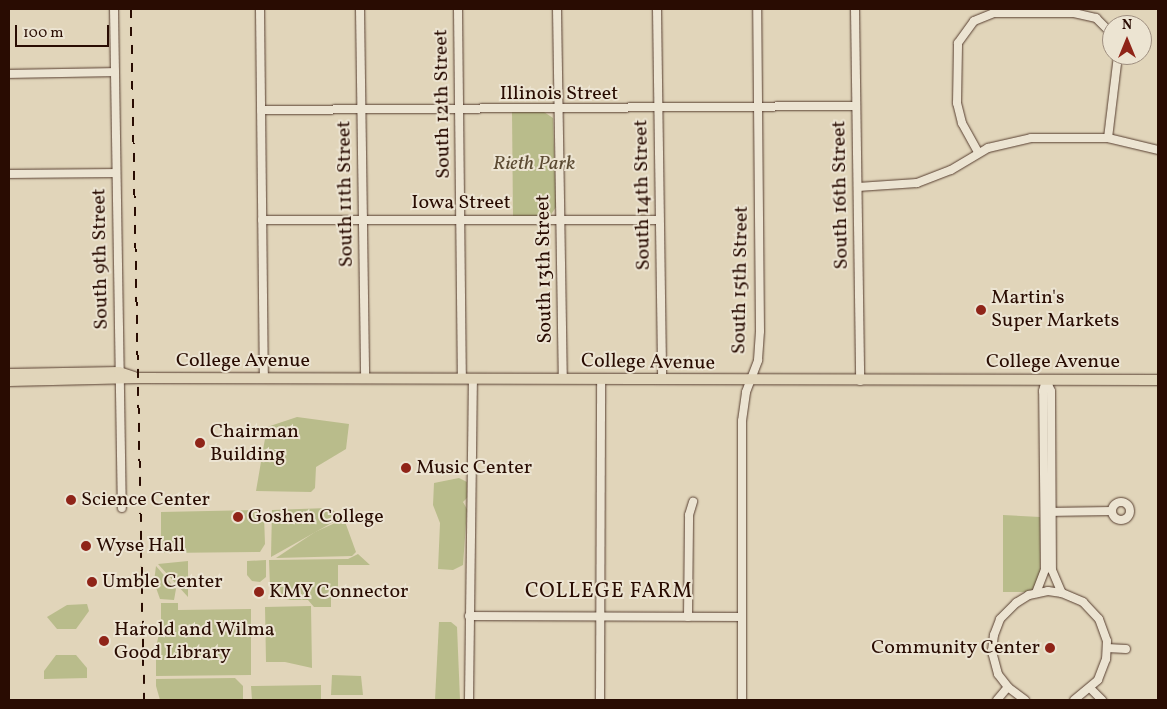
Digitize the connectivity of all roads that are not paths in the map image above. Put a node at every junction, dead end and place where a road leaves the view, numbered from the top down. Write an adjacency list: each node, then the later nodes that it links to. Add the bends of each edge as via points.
1 (114, 9): 11 (street, South 9th Street)
2 (260, 9): 17 (street)
3 (360, 9): 15 (street, South 11th Street)
4 (458, 9): 18 (street, South 12th Street)
5 (557, 9): 19 (street, South 13th Street)
6 (657, 9): 16 (street, South 14th Street)
7 (757, 9): 14 (street, South 15th Street)
8 (855, 9): 13 (street, South 16th Street)
9 (1102, 24): 22 (street, via 1096,18 1074,13 994,13 974,21 958,43 957,103 962,123)
10 (1117, 65): 20 (street)
11 (115, 72): 12 (street); 23 (street, South 9th Street)
12 (9, 74)
13 (856, 106): 14 (street, Illinois Street); 25 (street, South 16th Street)
14 (758, 108): 16 (street, Illinois Street); 42 (street, South 15th Street, via 760,331)
15 (361, 109): 17 (street, Illinois Street); 18 (street, Illinois Street); 26 (street, South 11th Street)
16 (658, 109): 19 (street, Illinois Street); 30 (street, South 14th Street)
17 (261, 110): 27 (street)
18 (460, 110): 19 (street, Illinois Street); 28 (street, South 12th Street)
19 (559, 110): 29 (street, South 13th Street)
20 (1108, 138): 21 (street); 22 (street, via 1031,138)
21 (1158, 150)
22 (978, 152): 25 (street, via 951,170 917,183)
23 (116, 173): 24 (street); 32 (street, South 9th Street)
24 (9, 174)
25 (858, 187): 43 (street, South 16th Street)
26 (363, 218): 27 (street, Iowa Street); 28 (street, Iowa Street); 34 (street, South 11th Street)
27 (262, 220): 33 (street)
28 (461, 220): 29 (street, Iowa Street); 35 (street, South 12th Street)
29 (560, 220): 30 (street, Iowa Street); 36 (street, South 13th Street)
30 (659, 220): 38 (street, South 14th Street)
31 (9, 374): 32 (main road, College Avenue)
32 (119, 376): 33 (main road, College Avenue); 41 (main road, College Avenue); 45 (street, South 9th Street)
33 (264, 378): 34 (main road, College Avenue)
34 (365, 379): 35 (main road, College Avenue)
35 (468, 379): 36 (main road, College Avenue); 50 (street, South 12th Street)
36 (563, 379): 37 (main road, College Avenue)
37 (601, 379): 38 (main road, College Avenue); 51 (street)
38 (662, 380): 42 (main road, College Avenue)
39 (1046, 380): 40 (main road, College Avenue); 43 (main road, College Avenue); 47 (street, via 1051,391)
40 (1158, 380)
41 (9, 381)
42 (751, 381): 43 (main road, College Avenue); 53 (street, South 15th Street, via 742,421)
43 (860, 381)
44 (693, 502): 52 (street, via 689,515)
45 (122, 508)
46 (1112, 511): 47 (street)
47 (1048, 512): 48 (street, via 1045,573); 49 (street, via 1052,574)
48 (1036, 593): 49 (street); 56 (street, via 1010,607 994,635 995,667)
49 (1062, 593): 54 (street, via 1092,610 1104,630)
50 (469, 616): 51 (street); 58 (street, South 12th Street)
51 (600, 616): 52 (street); 59 (street)
52 (688, 617): 53 (street)
53 (742, 617): 60 (street, South 15th Street)
54 (1107, 648): 55 (street); 57 (street, via 1103,670)
55 (1126, 649)
56 (1008, 687): 61 (street); 62 (street)
57 (1090, 689): 63 (street); 64 (street)
58 (470, 700)
59 (600, 700)
60 (742, 700)
61 (997, 700)
62 (1026, 700)
63 (1074, 700)
64 (1102, 700)

